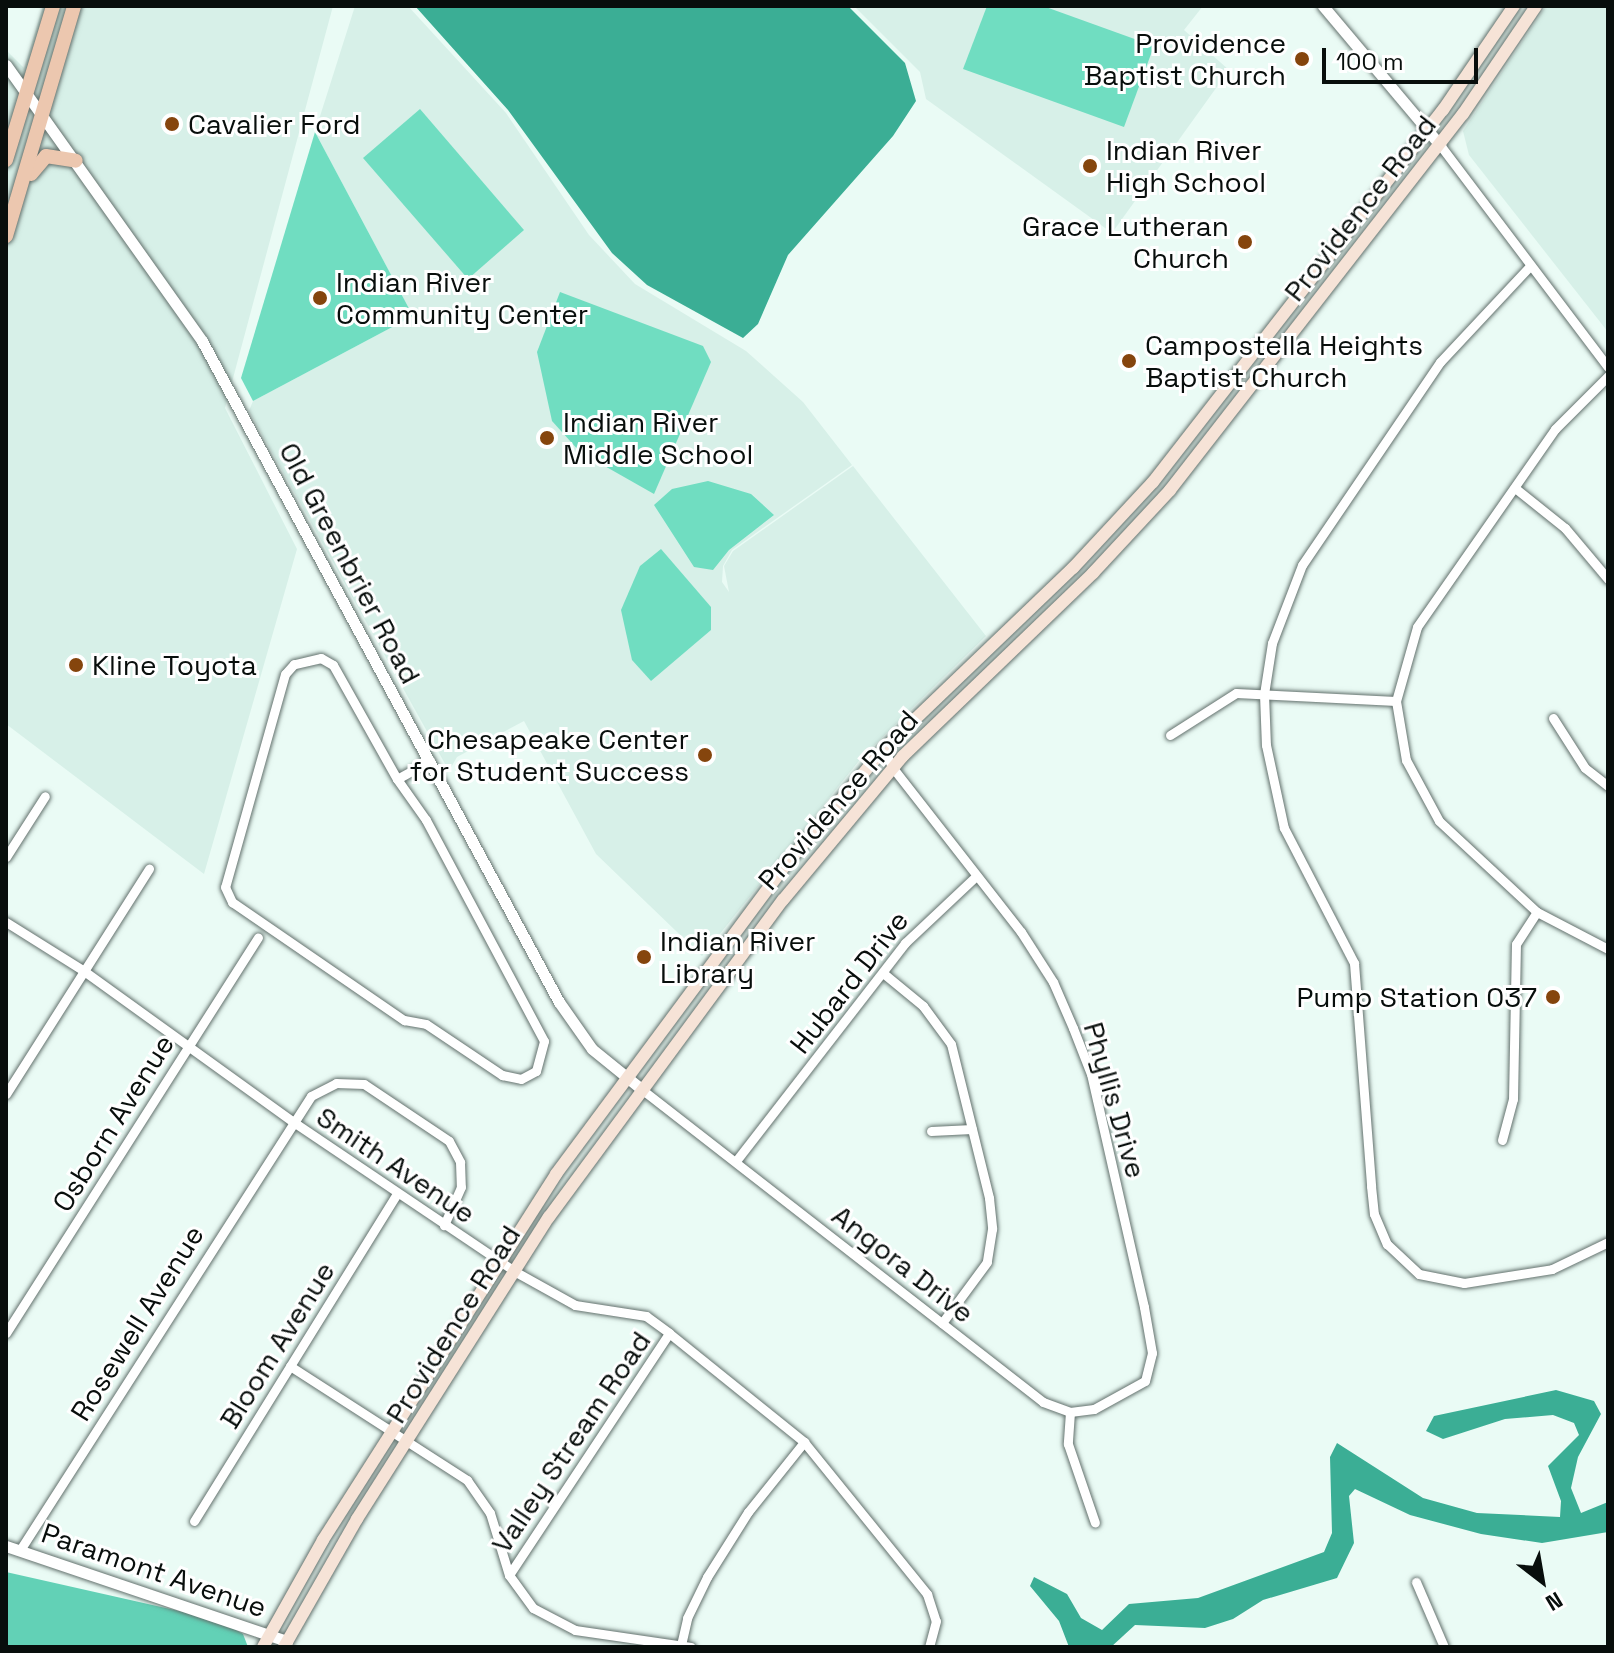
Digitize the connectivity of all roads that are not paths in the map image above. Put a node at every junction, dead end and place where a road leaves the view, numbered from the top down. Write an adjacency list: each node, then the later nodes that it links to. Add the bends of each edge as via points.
1 (53, 6): 7 (main road)
2 (74, 6): 8 (main road)
3 (1323, 6): 9 (street)
4 (1514, 6): 9 (main road, Providence Road)
5 (1536, 6): 10 (main road, Providence Road)
6 (6, 65): 7 (street, Old Greenbrier Road)
7 (27, 93): 8 (street, Old Greenbrier Road); 11 (main road)
8 (42, 115): 12 (street, Old Greenbrier Road); 13 (main road)
9 (1428, 130): 10 (street); 24 (main road, Providence Road, via 1140,496)
10 (1440, 145): 15 (street); 26 (main road, Providence Road, via 1145,518)
11 (6, 160)
12 (76, 161): 13 (main road, via 46,156); 25 (street, Old Greenbrier Road, via 202,341)
13 (21, 186): 14 (main road)
14 (6, 236)
15 (1529, 267): 16 (street); 20 (street, via 1440,362 1302,565 1272,643)
16 (1608, 367)
17 (1608, 376): 18 (street, via 1555,429)
18 (1515, 488): 19 (street, via 1565,528); 21 (street, via 1417,627)
19 (1608, 579)
20 (1264, 694): 21 (street); 23 (street, via 1236,693); 50 (street, via 1271,785 1284,828 1354,963 1374,1214 1387,1244 1419,1274 1464,1283 1552,1269)
21 (1396, 701): 33 (street, via 1406,760 1419,792 1460,843)
22 (1553, 718): 28 (street, via 1585,768)
23 (1170, 735)
24 (884, 749): 26 (street, Phyllis Drive); 40 (main road, Providence Road, via 811,832)
25 (430, 761): 27 (street); 40 (street, Old Greenbrier Road, via 559,1002 592,1049)
26 (892, 767): 32 (street, Phyllis Drive); 41 (main road, Providence Road, via 828,841)
27 (397, 779): 27 (street, via 426,820 544,1041 536,1071 521,1079 502,1075 426,1024 404,1020 232,902 225,887 285,674 294,664 321,658 333,665)
28 (1608, 786)
29 (45, 796): 30 (street)
30 (6, 857)
31 (149, 869): 37 (street)
32 (976, 876): 38 (street, Hubard Drive, via 923,922); 57 (street, Phyllis Drive, via 1053,982 1091,1074 1149,1329 1150,1375 1139,1388 1112,1403)
33 (1537, 912): 36 (street); 46 (street, via 1516,944 1513,1099)
34 (6, 922): 37 (street, Smith Avenue)
35 (258, 937): 39 (street, Osborn Avenue)
36 (1608, 949)
37 (84, 971): 39 (street, Smith Avenue); 42 (street)
38 (883, 973): 44 (street, via 923,1006 945,1033 960,1068); 47 (street, Hubard Drive)
39 (187, 1046): 43 (street, Smith Avenue); 54 (street, Osborn Avenue)
40 (626, 1077): 41 (street, Old Greenbrier Road); 51 (main road, Providence Road)
41 (640, 1088): 47 (street, Angora Drive); 52 (main road, Providence Road)
42 (6, 1094)
43 (292, 1121): 48 (street, Smith Avenue); 49 (street, Rosewell Avenue, via 322,1088 350,1082 377,1090 440,1133 456,1150 461,1187); 64 (street, Rosewell Avenue)
44 (972, 1129): 45 (street); 53 (street, via 989,1198 990,1247 980,1277)
45 (931, 1131)
46 (1502, 1140)
47 (736, 1161): 53 (street, Angora Drive)
48 (397, 1193): 49 (street, Smith Avenue); 56 (street, Bloom Avenue)
49 (444, 1225): 51 (street, Smith Avenue)
50 (1608, 1242)
51 (499, 1261): 52 (street, Smith Avenue); 58 (main road, Providence Road)
52 (514, 1271): 55 (street, Smith Avenue, via 575,1305 646,1316); 59 (main road, Providence Road)
53 (942, 1323): 57 (street, Angora Drive, via 1031,1394)
54 (6, 1333)
55 (669, 1333): 60 (street, Smith Avenue); 65 (street, Valley Stream Road)
56 (290, 1366): 58 (street); 61 (street, Bloom Avenue)
57 (1070, 1412): 62 (street, via 1068,1444)
58 (391, 1431): 59 (street); 67 (main road, Providence Road)
59 (406, 1442): 65 (street, via 467,1480 482,1497); 68 (main road, Providence Road)
60 (804, 1442): 69 (street, Smith Avenue, via 920,1583 933,1605); 70 (street, via 748,1512 707,1577 687,1618)
61 (194, 1521)
62 (1095, 1523)
63 (6, 1546): 64 (street, Paramont Avenue)
64 (20, 1550): 67 (street, Paramont Avenue)
65 (509, 1575): 70 (street, via 520,1596 553,1622)
66 (1416, 1582): 71 (street)
67 (266, 1641): 68 (street, Paramont Avenue)
68 (286, 1644)
69 (931, 1644)
70 (686, 1646)
71 (1444, 1647)

